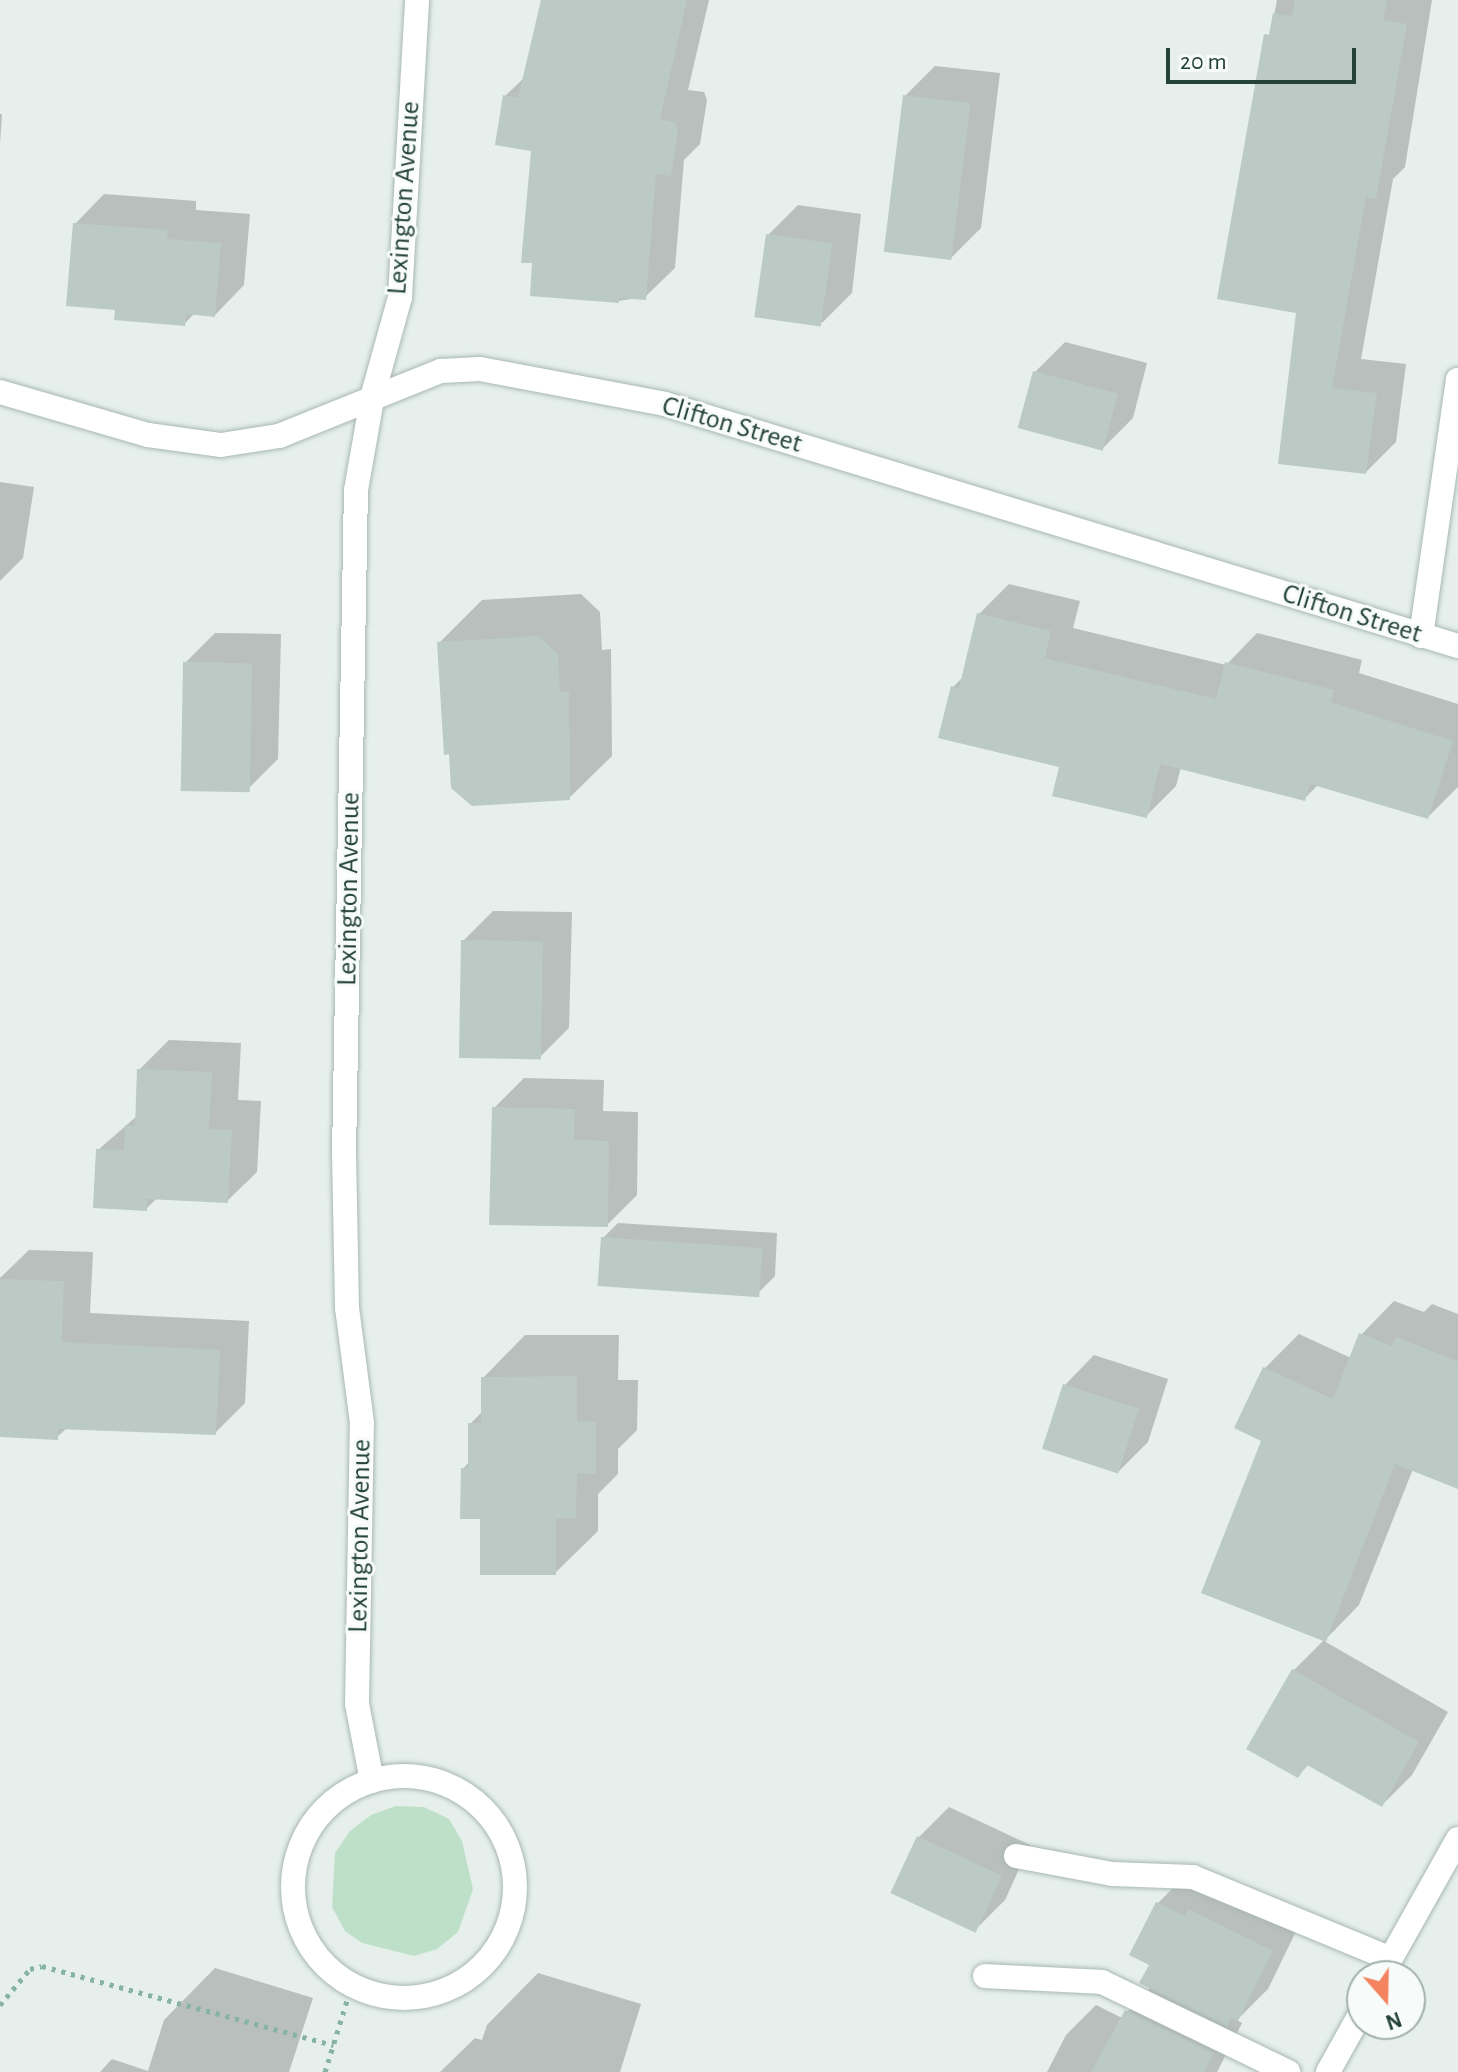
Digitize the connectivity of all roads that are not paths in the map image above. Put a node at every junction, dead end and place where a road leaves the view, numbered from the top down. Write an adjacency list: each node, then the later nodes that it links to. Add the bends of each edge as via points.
1 (417, 0): 4 (street, Lexington Avenue, via 400,297)
2 (1458, 380): 5 (street)
3 (0, 392): 4 (street, Clifton Street, via 148,435 221,445 279,436)
4 (373, 394): 5 (street, Clifton Street, via 441,371 480,369 665,404); 7 (street, Lexington Avenue, via 356,490 344,1155 347,1308 362,1423 357,1704)
5 (1421, 636): 6 (street, Clifton Street)
6 (1458, 646)
7 (372, 1781): 7 (street, via 337,1799 311,1826 295,1862 293,1901 304,1938 327,1969 352,1984 391,1996 435,1996 470,1978 496,1951 513,1916 516,1882 510,1849 493,1819 469,1797 438,1782 405,1776)
8 (1458, 1839): 11 (street)
9 (1016, 1856): 10 (street, via 1112,1874 1193,1877)
10 (1369, 1960)
11 (1390, 1960)
12 (985, 1976): 14 (street, via 1102,1982)
13 (1346, 2040): 15 (street)
14 (1288, 2072)
15 (1328, 2072)

